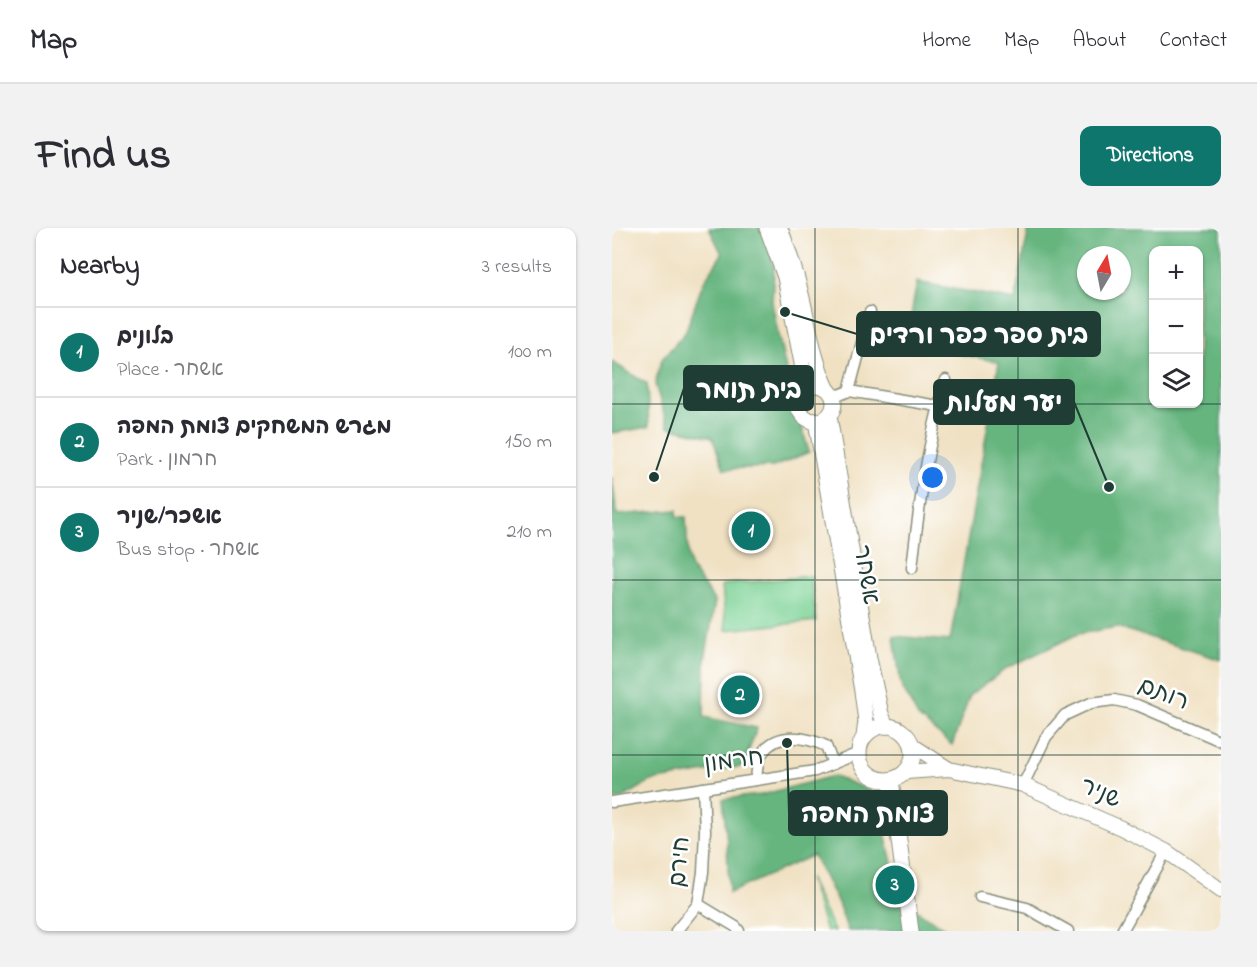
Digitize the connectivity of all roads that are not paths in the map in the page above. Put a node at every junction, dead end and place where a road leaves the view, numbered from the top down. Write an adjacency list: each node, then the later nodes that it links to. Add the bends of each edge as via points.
1 (767, 228): 6 (main road, via 784,277 802,363)
2 (780, 228): 7 (main road, via 801,292 820,372)
3 (870, 312): 5 (street)
4 (946, 380): 8 (street)
5 (849, 391): 7 (street); 8 (street)
6 (801, 392): 7 (main road, via 816,384); 9 (main road, via 797,403 801,414 805,418)
7 (830, 393): 9 (main road, via 834,407)
8 (938, 406): 10 (street, via 918,509)
9 (823, 419): 11 (main road, אשחר); 12 (main road, אשחר, via 866,721)
10 (912, 568)
11 (886, 726): 12 (main road); 14 (main road, via 902,731)
12 (864, 737): 15 (main road)
13 (1221, 741): 21 (street, רותם, via 1137,705 1114,700 1091,703 1065,715 1046,737)
14 (912, 745): 17 (street, שניר); 18 (main road, via 912,763)
15 (859, 753): 16 (street, חרמון); 20 (main road, via 868,774)
16 (833, 764): 19 (street, חרמון, via 815,771); 19 (street, via 826,746 812,740 776,740 762,752)
17 (949, 769): 18 (street, שניר); 21 (street, שניר)
18 (906, 772): 20 (main road)
19 (756, 780): 22 (street, חרמון)
20 (891, 780): 30 (main road)
21 (1023, 785): 24 (street, שניר)
22 (703, 788): 23 (street, חרמון); 27 (street, חירם, via 705,831)
23 (612, 802)
24 (1166, 851): 25 (street, שניר); 32 (street)
25 (1221, 890)
26 (980, 897): 31 (street, via 1027,908)
27 (698, 904): 28 (street, חירם); 29 (street)
28 (676, 931)
29 (739, 931)
30 (911, 931)
31 (1068, 931)
32 (1122, 931)

